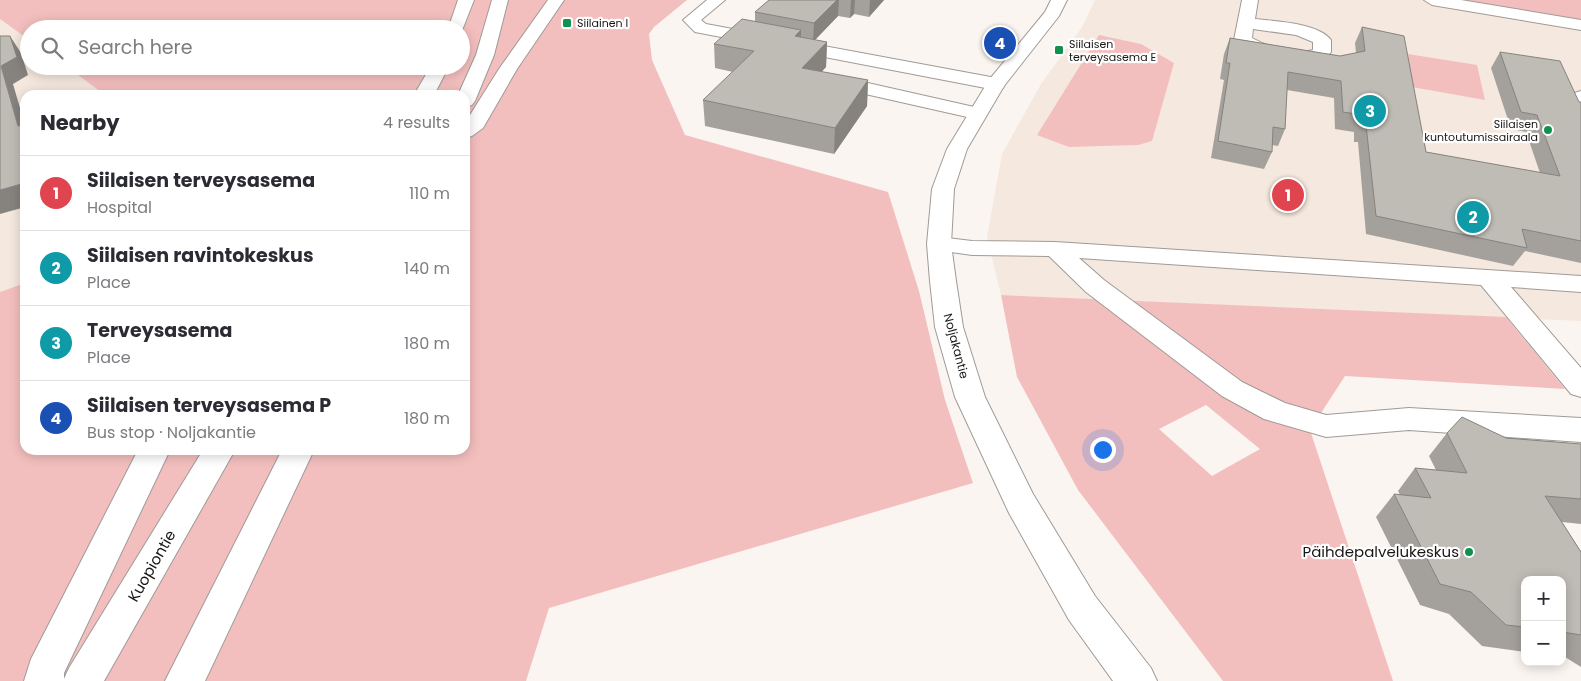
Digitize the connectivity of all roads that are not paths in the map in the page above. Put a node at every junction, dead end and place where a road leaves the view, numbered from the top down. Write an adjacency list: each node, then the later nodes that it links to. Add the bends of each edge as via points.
1 (466, 0): 8 (main road)
2 (500, 0): 15 (main road, via 485,55)
3 (556, 0): 19 (main road, via 508,69 476,124)
4 (717, 0): 12 (main road, via 691,20 701,28)
5 (1059, 0): 12 (main road, Noljakantie, via 1053,13)
6 (1250, 0): 9 (main road)
7 (1432, 0): 10 (main road)
8 (459, 20)
9 (1247, 23): 9 (main road, via 1318,37 1322,40 1322,52 1306,57 1250,46 1243,40)
10 (1575, 29)
11 (435, 75): 14 (main road)
12 (996, 84): 18 (main road, Noljakantie)
13 (859, 87): 18 (main road)
14 (427, 90)
15 (470, 90)
16 (1581, 97): 17 (main road)
17 (1581, 104)
18 (976, 113): 20 (main road, Noljakantie, via 957,148 943,189)
19 (470, 128)
20 (939, 244): 21 (main road, via 972,248); 32 (main road, Noljakantie, via 949,327 970,397 1021,503 1082,608)
21 (1056, 249): 22 (main road); 25 (main road, via 1096,286 1232,389 1275,411 1326,426 1409,419)
22 (1489, 278): 23 (main road); 24 (main road)
23 (1581, 284)
24 (1581, 387)
25 (1581, 430)
26 (152, 455): 29 (main road, via 45,672)
27 (216, 455): 30 (main road, Kuopiontie)
28 (296, 455): 31 (main road)
29 (44, 681)
30 (83, 681)
31 (185, 681)
32 (1137, 681)

